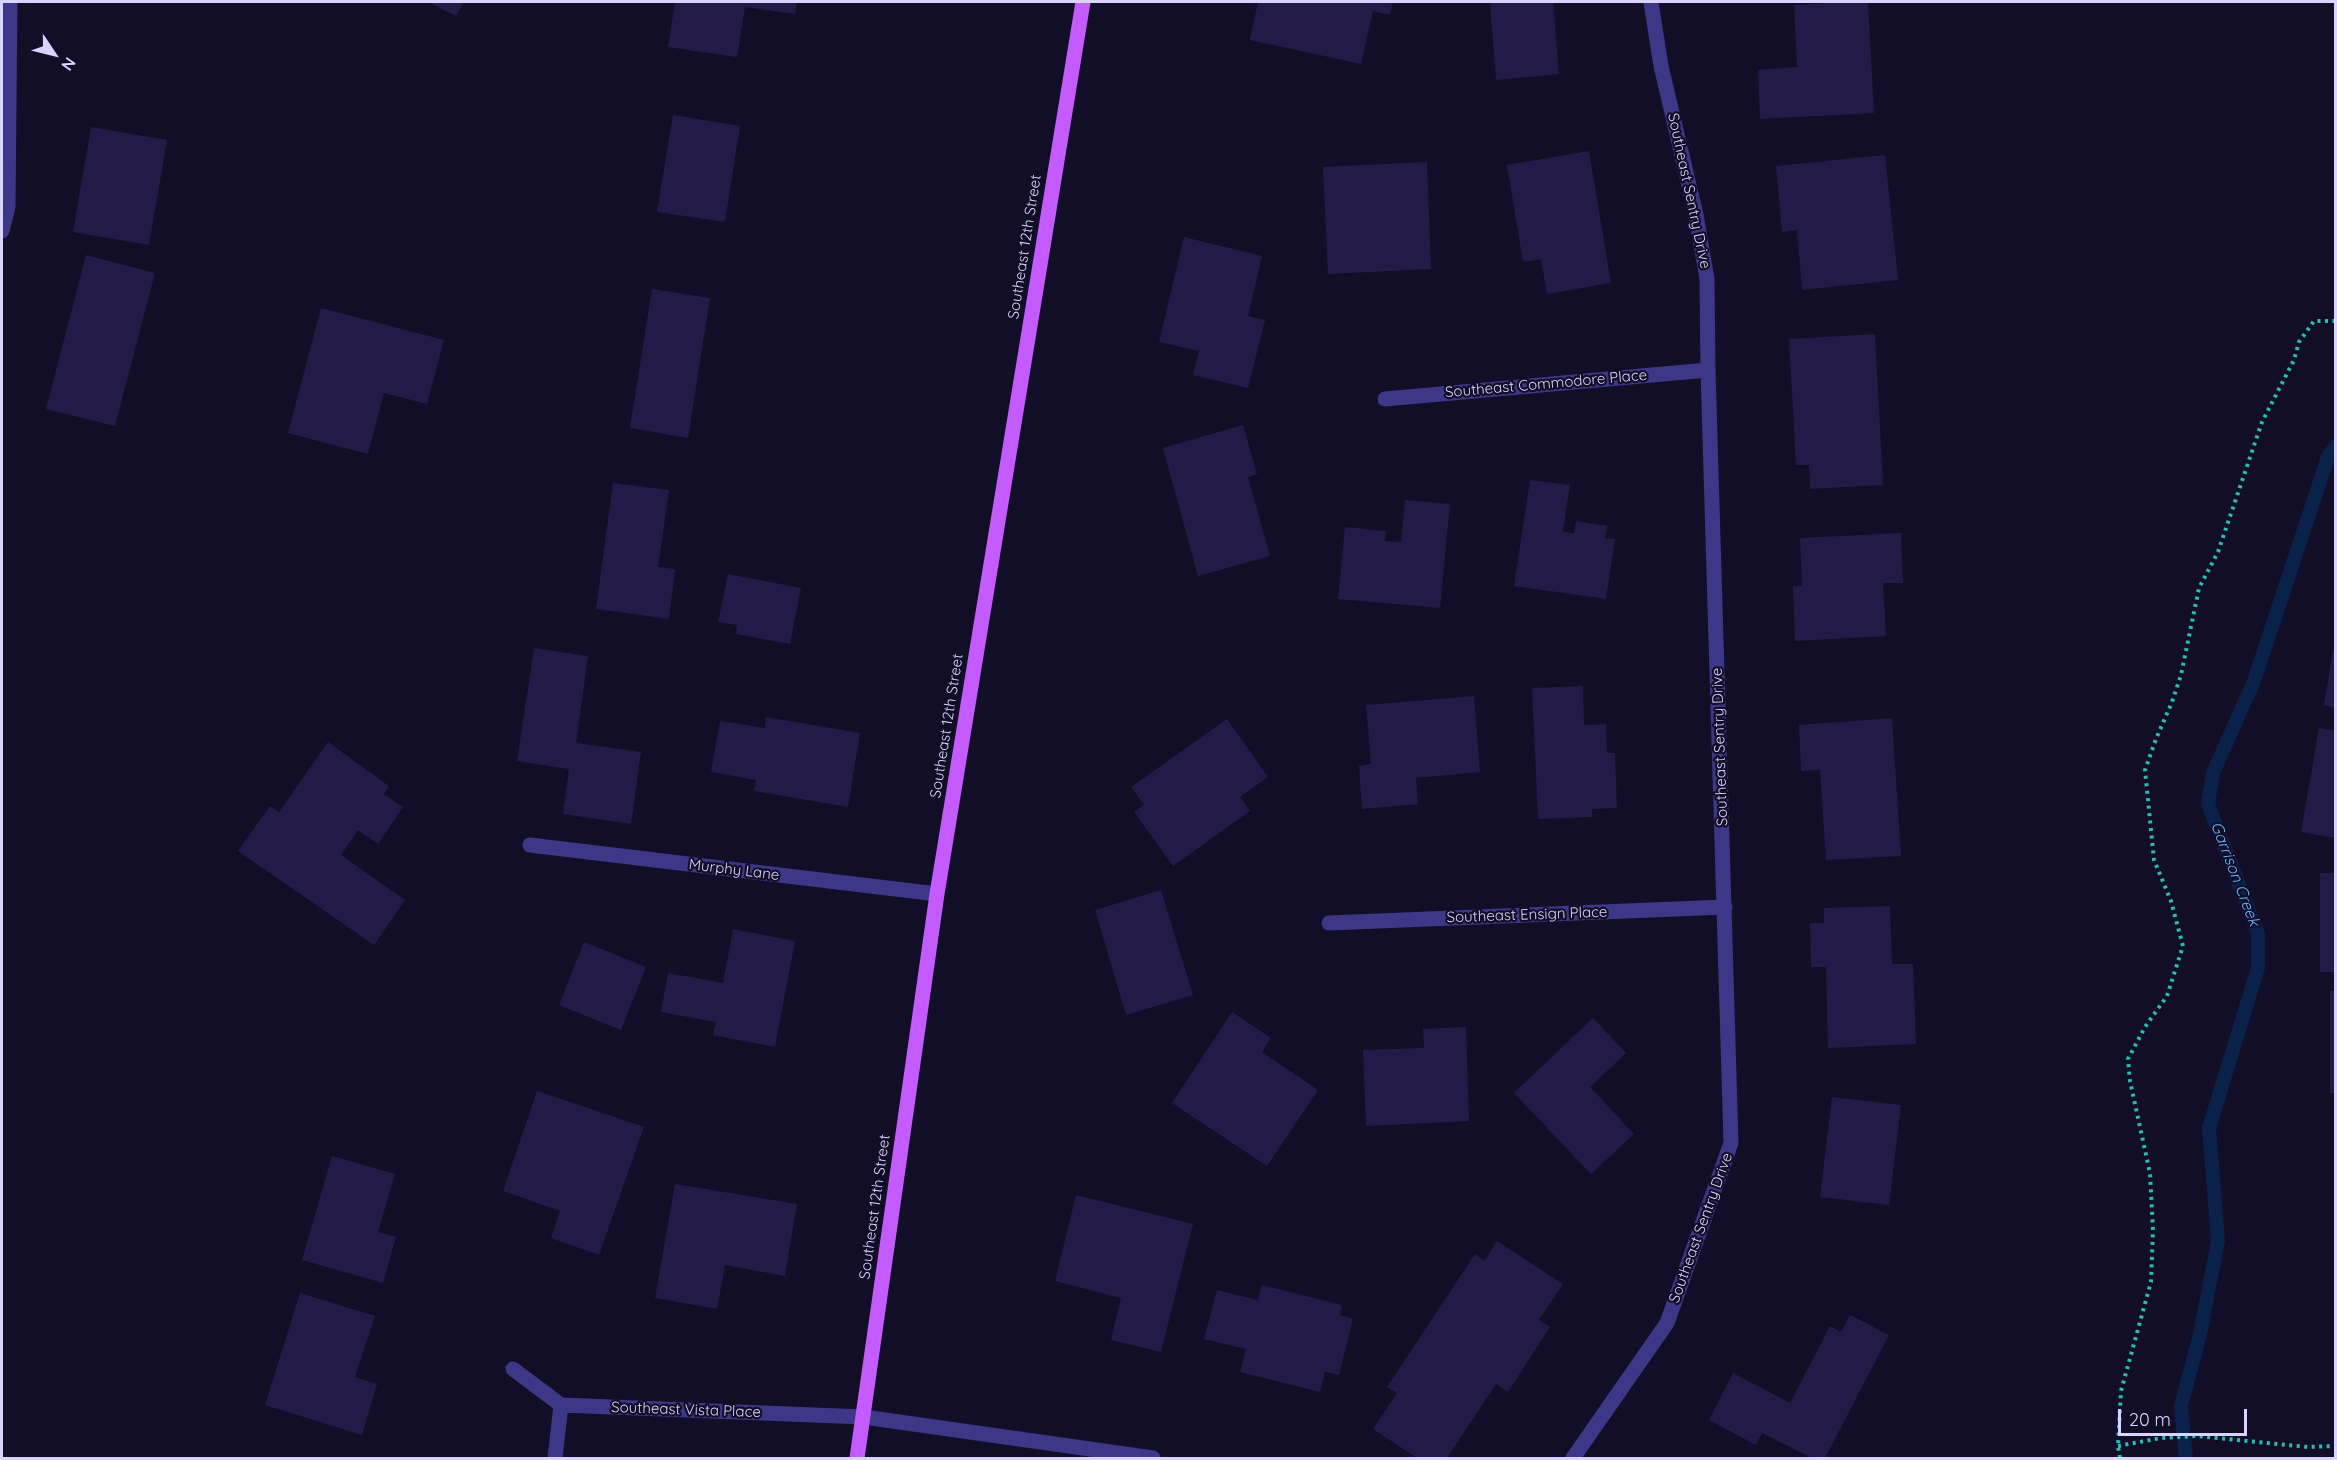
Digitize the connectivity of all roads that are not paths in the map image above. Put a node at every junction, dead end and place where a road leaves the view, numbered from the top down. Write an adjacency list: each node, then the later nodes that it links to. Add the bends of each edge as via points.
1 (10, 2): 4 (street, via 8,207)
2 (1083, 2): 8 (main road, Southeast 12th Street)
3 (1651, 2): 5 (street, Southeast Sentry Drive, via 1707,279)
4 (2, 231)
5 (1708, 370): 6 (street, Southeast Commodore Place); 9 (street, Southeast Sentry Drive)
6 (1385, 399)
7 (530, 845): 8 (street, Murphy Lane)
8 (938, 894): 13 (main road, Southeast 12th Street)
9 (1725, 908): 10 (street, Southeast Ensign Place); 17 (street, Southeast Sentry Drive, via 1731,1143 1667,1323)
10 (1329, 923)
11 (513, 1369): 12 (street)
12 (561, 1405): 13 (street, Southeast Vista Place); 14 (street)
13 (864, 1417): 15 (main road, Southeast 12th Street); 16 (street, Southeast Vista Place)
14 (555, 1458)
15 (857, 1458)
16 (1153, 1458)
17 (1573, 1458)

